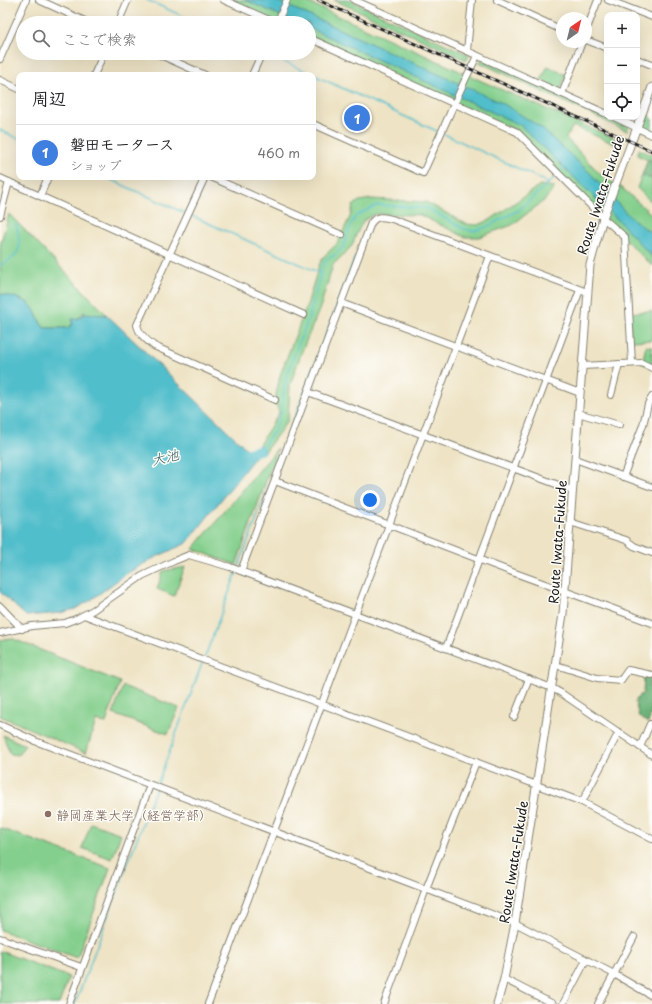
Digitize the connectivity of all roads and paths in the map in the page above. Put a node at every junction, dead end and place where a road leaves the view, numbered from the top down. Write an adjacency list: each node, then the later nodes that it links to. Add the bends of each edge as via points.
1 (26, 0): 12 (street)
2 (39, 0): 13 (street)
3 (128, 0): 14 (street)
4 (224, 0): 15 (street)
5 (287, 0): 16 (street)
6 (354, 0): 25 (street)
7 (472, 0): 25 (street)
8 (498, 0): 11 (street)
9 (598, 0): 17 (street)
10 (608, 0): 18 (street)
11 (507, 2): 20 (street)
12 (19, 16)
13 (74, 16)
14 (121, 16)
15 (263, 16)
16 (280, 16)
17 (592, 16)
18 (652, 17)
19 (16, 23): 27 (street)
20 (556, 27)
21 (316, 41): 40 (street)
22 (592, 42): 23 (street)
23 (604, 47)
24 (580, 48): 39 (street)
25 (467, 52): 26 (street)
26 (477, 56): 39 (street); 40 (street)
27 (0, 59)
28 (101, 60): 33 (street)
29 (172, 60): 34 (street)
30 (259, 60): 35 (street)
31 (640, 60): 32 (street)
32 (652, 65)
33 (95, 72)
34 (198, 72)
35 (253, 72)
36 (0, 80): 38 (street)
37 (652, 87): 44 (main road, Route Iwata-Fukude)
38 (16, 88)
39 (562, 94): 41 (street)
40 (455, 102): 43 (street, via 424,173); 53 (street, via 517,132)
41 (604, 113)
42 (621, 120): 44 (street)
43 (316, 125)
44 (636, 127): 45 (street); 53 (main road, Route Iwata-Fukude)
45 (652, 135)
46 (0, 178): 50 (street)
47 (47, 180): 51 (street)
48 (204, 180): 55 (street)
49 (219, 180): 54 (street)
50 (9, 182): 51 (street); 52 (street)
51 (40, 196): 55 (street)
52 (0, 216)
53 (603, 217): 57 (main road, Route Iwata-Fukude); 61 (street, via 625,237)
54 (342, 235)
55 (169, 255): 59 (street); 70 (street, via 137,325 138,330 154,346)
56 (490, 256): 57 (street); 58 (street, via 392,219 374,218); 60 (street)
57 (583, 291): 63 (main road, Route Iwata-Fukude); 65 (street)
58 (341, 303): 60 (street); 66 (street)
59 (304, 315)
60 (457, 346): 65 (street); 73 (street)
61 (632, 363): 62 (street); 64 (street, via 642,363)
62 (619, 364): 63 (street); 68 (street)
63 (582, 366): 67 (main road, Route Iwata-Fukude)
64 (652, 368)
65 (546, 379): 67 (street); 75 (street)
66 (308, 392): 73 (street); 77 (street)
67 (580, 393): 71 (main road, Route Iwata-Fukude)
68 (611, 395)
69 (652, 397): 76 (street)
70 (275, 400)
71 (578, 413): 72 (street); 74 (main road, Route Iwata-Fukude)
72 (619, 425)
73 (424, 435): 75 (street); 81 (street)
74 (575, 459): 76 (street); 79 (main road, Route Iwata-Fukude)
75 (513, 469): 79 (street); 83 (street)
76 (622, 477): 78 (street)
77 (275, 481): 81 (street); 84 (street)
78 (652, 488)
79 (572, 490): 80 (main road, Route Iwata-Fukude)
80 (570, 522): 82 (street, via 626,540); 85 (main road, Route Iwata-Fukude)
81 (390, 524): 83 (street); 87 (street)
82 (652, 553)
83 (479, 559): 85 (street); 92 (street)
84 (241, 571): 87 (street); 88 (street, via 188,555 142,576)
85 (566, 591): 89 (street); 93 (main road, Route Iwata-Fukude)
86 (0, 606): 90 (street)
87 (356, 614): 92 (street); 97 (street)
88 (84, 615): 90 (street, via 65,623); 97 (street)
89 (652, 623)
90 (22, 629): 91 (street)
91 (0, 633)
92 (446, 648): 95 (street)
93 (556, 665): 94 (street, via 597,678 621,680 628,670); 96 (main road, Route Iwata-Fukude)
94 (652, 675)
95 (528, 679): 96 (street); 98 (street)
96 (552, 688): 101 (street); 106 (main road, Route Iwata-Fukude)
97 (322, 704): 104 (street); 108 (street)
98 (514, 717)
99 (0, 724): 105 (street, via 35,741)
100 (650, 724): 102 (street)
101 (619, 732): 102 (street); 107 (street)
102 (640, 747): 103 (street)
103 (652, 755)
104 (476, 762): 106 (street); 110 (street)
105 (150, 784): 108 (street); 115 (street)
106 (537, 785): 107 (street); 111 (main road, Route Iwata-Fukude)
107 (582, 802): 109 (street)
108 (274, 831): 110 (street); 120 (street)
109 (652, 839)
110 (426, 889): 111 (street); 121 (street)
111 (516, 923): 114 (street); 117 (main road, Route Iwata-Fukude)
112 (634, 937): 116 (street)
113 (0, 938): 115 (street)
114 (586, 960): 116 (street); 124 (street)
115 (82, 967): 119 (street)
116 (614, 974): 118 (street); 125 (street)
117 (504, 979): 122 (main road, Route Iwata-Fukude); 123 (street)
118 (652, 996)
119 (69, 1004)
120 (208, 1004)
121 (384, 1004)
122 (497, 1004)
123 (553, 1004)
124 (563, 1004)
125 (598, 1004)

